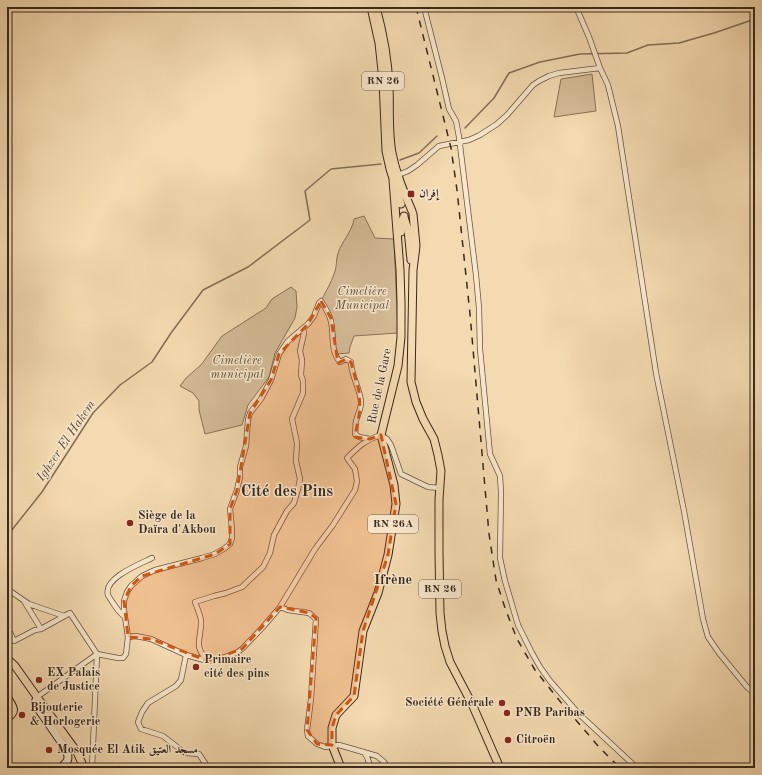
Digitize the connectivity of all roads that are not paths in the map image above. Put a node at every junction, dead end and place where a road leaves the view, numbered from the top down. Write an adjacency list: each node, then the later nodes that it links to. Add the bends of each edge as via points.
1 (371, 7): 7 (main road, RN 26, via 379,43 385,137)
2 (376, 7): 7 (main road, RN 26, via 387,63)
3 (424, 7): 6 (street, via 448,109 456,121)
4 (576, 7): 5 (street)
5 (600, 68): 6 (street, via 559,73 539,81 497,124 480,135); 32 (street, via 608,85 618,126 656,373 703,619 708,637)
6 (459, 143): 8 (street, via 439,146); 46 (street, via 476,275 490,454 500,476 500,558 507,588 525,641 547,676 582,717)
7 (390, 155): 8 (main road, RN 26)
8 (397, 178): 9 (main road); 10 (main road, RN 26)
9 (398, 206): 11 (main road); 12 (main road, Rue de la Gare / RN 26A)
10 (412, 213): 11 (main road, via 409,218); 14 (main road, RN 26, via 416,246)
11 (404, 215): 12 (main road); 13 (main road); 14 (main road)
12 (397, 224): 13 (main road, Rue de la Gare / RN 26A)
13 (400, 270): 16 (main road, Rue de la Gare / RN 26A, via 399,359)
14 (413, 270): 18 (main road, RN 26, via 411,382 423,420 434,439 440,471)
15 (303, 328): 17 (street, via 314,316 321,301 330,318 336,358 340,362 346,359 351,362 361,402 355,434); 24 (street, via 288,341 279,354 271,380 261,399 250,412 240,477 230,509 230,544 215,554 142,576 127,592 124,601); 31 (street, via 300,351 303,393 292,419 297,443 296,461 300,479 298,489 294,503 274,535 270,553 263,566 242,587 195,602 201,620 199,648)
16 (381, 436): 17 (street); 18 (street, via 388,439 391,444 401,474 428,487); 36 (main road, Rue de la Gare / RN 26A, via 394,485 396,504 378,593 363,631 354,696 336,715 332,728)
17 (370, 439): 22 (street, via 347,458 355,469 355,490)
18 (440, 488): 45 (main road, RN 26, via 440,613 445,646 450,662)
19 (152, 558): 24 (street, via 122,573 107,590 109,598)
20 (7, 590): 21 (street)
21 (23, 600): 23 (street); 26 (street)
22 (280, 607): 31 (street, via 242,649 220,659); 36 (street, via 309,613 316,620 307,730 308,736 316,744 325,747)
23 (64, 616): 26 (street); 28 (street, via 70,613)
24 (125, 617): 27 (street)
25 (7, 626): 26 (street, via 14,641)
26 (41, 629)
27 (128, 637): 28 (street, via 123,658); 29 (street, via 151,639)
28 (97, 654): 33 (street); 40 (street)
29 (186, 656): 31 (street); 41 (street, via 181,680 176,686 148,703 138,722 141,729 163,736 185,753 199,754)
30 (7, 659): 33 (main road)
31 (208, 661)
32 (755, 694)
33 (37, 697): 38 (street, via 37,707 68,755 68,760); 39 (main road, via 77,752)
34 (7, 698): 35 (main road, via 14,708)
35 (9, 717)
36 (332, 745): 37 (street); 42 (main road, Rue de la Gare / RN 26A)
37 (364, 752): 43 (street); 44 (street, via 377,756)
38 (60, 768)
39 (84, 768)
40 (92, 768)
41 (206, 768)
42 (341, 768)
43 (371, 768)
44 (388, 768)
45 (500, 768)
46 (637, 768)

